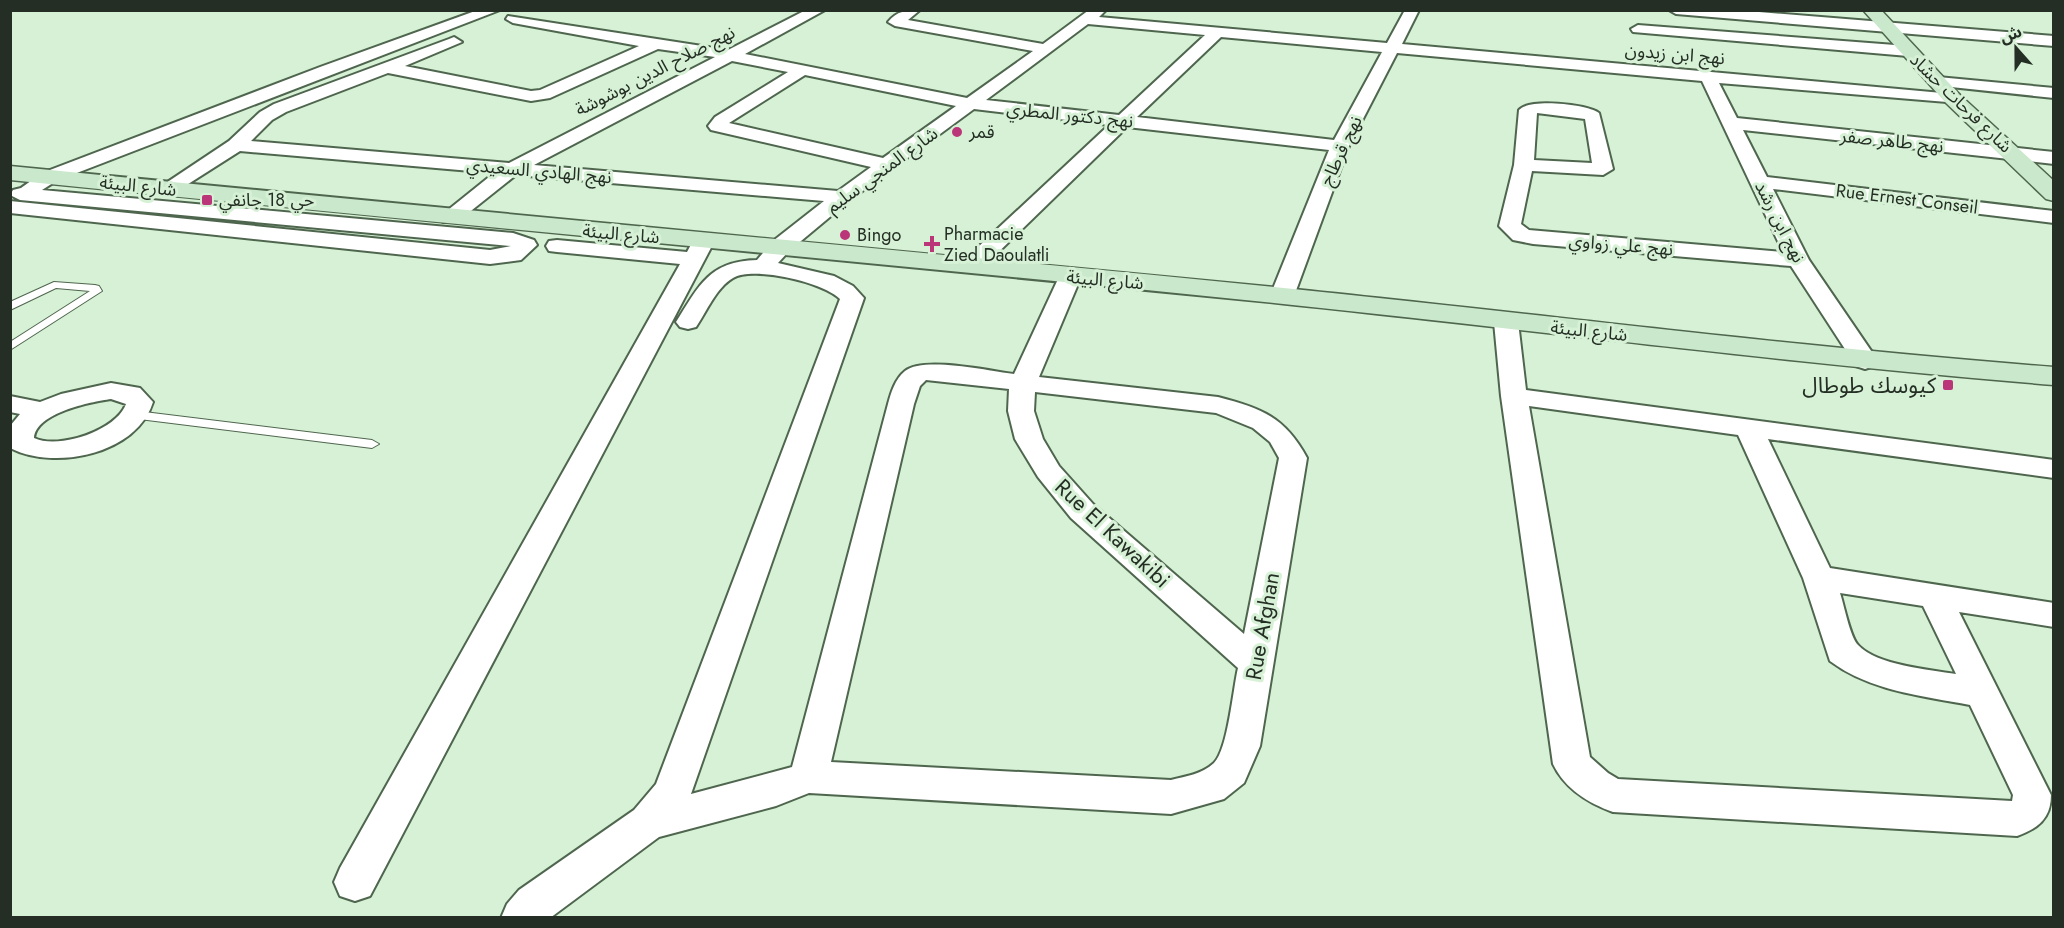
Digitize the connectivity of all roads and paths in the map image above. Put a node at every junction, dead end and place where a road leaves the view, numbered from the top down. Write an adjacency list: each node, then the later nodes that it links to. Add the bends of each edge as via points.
1 (493, 10): 35 (street)
2 (535, 10): 9 (street)
3 (818, 10): 18 (street, نهج صلاح الدين بوشوشة)
4 (913, 10): 16 (street, via 895,22)
5 (1412, 10): 15 (street, نهج قرطاج)
6 (1676, 10): 10 (street)
7 (1871, 10): 10 (main road, شارع فرحات حشاد)
8 (1093, 15): 12 (street, نهج ابن زيدون); 16 (street, شارع المنجي سليم)
9 (513, 19): 14 (street, نهج دكتور المطري); 19 (street)
10 (1887, 28): 13 (street); 17 (main road, شارع فرحات حشاد)
11 (1638, 29): 17 (street)
12 (1217, 32): 15 (street, نهج ابن زيدون); 26 (street)
13 (2054, 41)
14 (656, 44): 18 (street, نهج دكتور المطري); 19 (street, via 544,94 531,96)
15 (1393, 48): 21 (street, نهج ابن زيدون); 29 (street, نهج قرطاج)
16 (1047, 49): 25 (street, شارع المنجي سليم)
17 (1908, 51): 22 (main road, شارع فرحات حشاد)
18 (729, 54): 20 (street, نهج دكتور المطري); 34 (street, نهج صلاح الدين بوشوشة)
19 (389, 68): 28 (street, via 273,112)
20 (802, 70): 25 (street, نهج دكتور المطري); 32 (street, via 717,126)
21 (1708, 77): 24 (street, نهج ابن زيدون); 27 (street, نهج ابن رشد)
22 (1938, 82): 23 (street); 24 (main road, شارع فرحات حشاد)
23 (2054, 93)
24 (1953, 99): 30 (main road, شارع فرحات حشاد)
25 (973, 104): 26 (street, نهج دكتور المطري); 32 (street, شارع المنجي سليم)
26 (1124, 121): 29 (street, نهج دكتور المطري); 47 (street)
27 (1730, 123): 30 (street, نهج طاهر صفر); 36 (street, نهج ابن رشد)
28 (236, 145): 34 (street, نهج الهادي السعيدي); 37 (street)
29 (1340, 146): 49 (street, نهج قرطاج)
30 (2013, 154): 31 (street, نهج طاهر صفر); 39 (main road, شارع فرحات حشاد)
31 (2054, 158)
32 (888, 165): 40 (street, شارع المنجي سليم)
33 (1524, 165): 33 (street, نهج علي زواوي, via 1530,108 1593,117 1603,169); 46 (street, نهج علي زواوي, via 1510,226 1521,235)
34 (511, 169): 40 (street, نهج الهادي السعيدي); 42 (street, نهج صلاح الدين بوشوشة)
35 (49, 177): 37 (main road, شارع البيئة); 38 (main road, شارع البيئة)
36 (1760, 182): 41 (street, Rue Ernest Conseil); 46 (street, نهج ابن رشد)
37 (167, 189): 42 (main road, شارع البيئة)
38 (13, 193): 38 (street, via 513,240 526,245 513,255 490,257)
39 (2054, 194)
40 (842, 197): 45 (street, شارع المنجي سليم)
41 (2054, 217)
42 (450, 218): 44 (main road, شارع البيئة)
43 (557, 246): 44 (street)
44 (698, 251): 45 (main road, شارع البيئة); 72 (street)
45 (775, 257): 47 (main road, شارع البيئة); 51 (street, via 733,267 719,276); 71 (street, via 833,283 852,298 683,767 671,795)
46 (1798, 260): 54 (street, نهج ابن رشد)
47 (971, 266): 48 (main road, شارع البيئة)
48 (1070, 277): 49 (main road, شارع البيئة); 56 (street, Rue El Kawakibi)
49 (1282, 296): 52 (main road, شارع البيئة)
50 (10, 307): 53 (lane, via 54,285 97,291)
51 (688, 322)
52 (1506, 322): 54 (main road, شارع البيئة); 57 (street)
53 (10, 347)
54 (1865, 361): 55 (main road, شارع البيئة)
55 (2054, 376)
56 (1022, 385): 68 (street, Rue El Kawakibi, via 1021,411 1029,439 1048,471 1082,511); 68 (street, Rue Afghan, via 1218,405 1267,423 1285,439 1293,458); 70 (street, Rue Afghan, via 931,372 910,378 900,404)
57 (1514, 396): 61 (street); 69 (street, via 1572,764 1594,785 1613,795 2017,819 2028,814 2032,795)
58 (10, 404): 59 (street)
59 (43, 411): 60 (street, via 84,395 122,392 137,397 140,408); 63 (street, via 23,428)
60 (136, 415): 62 (lane); 63 (street, via 101,439 66,449)
61 (1749, 428): 64 (street); 65 (street)
62 (372, 444)
63 (15, 446)
64 (2054, 469)
65 (1819, 578): 66 (street); 69 (street, via 1842,652 1850,659 1872,670)
66 (1935, 596): 67 (street); 69 (street)
67 (2054, 615)
68 (1255, 663): 70 (street, Rue Afghan, via 1241,746 1230,772 1210,787 1171,797)
69 (1981, 693)
70 (808, 777): 71 (street)
71 (648, 822): 73 (street, via 534,904)
72 (355, 882)
73 (522, 918)

